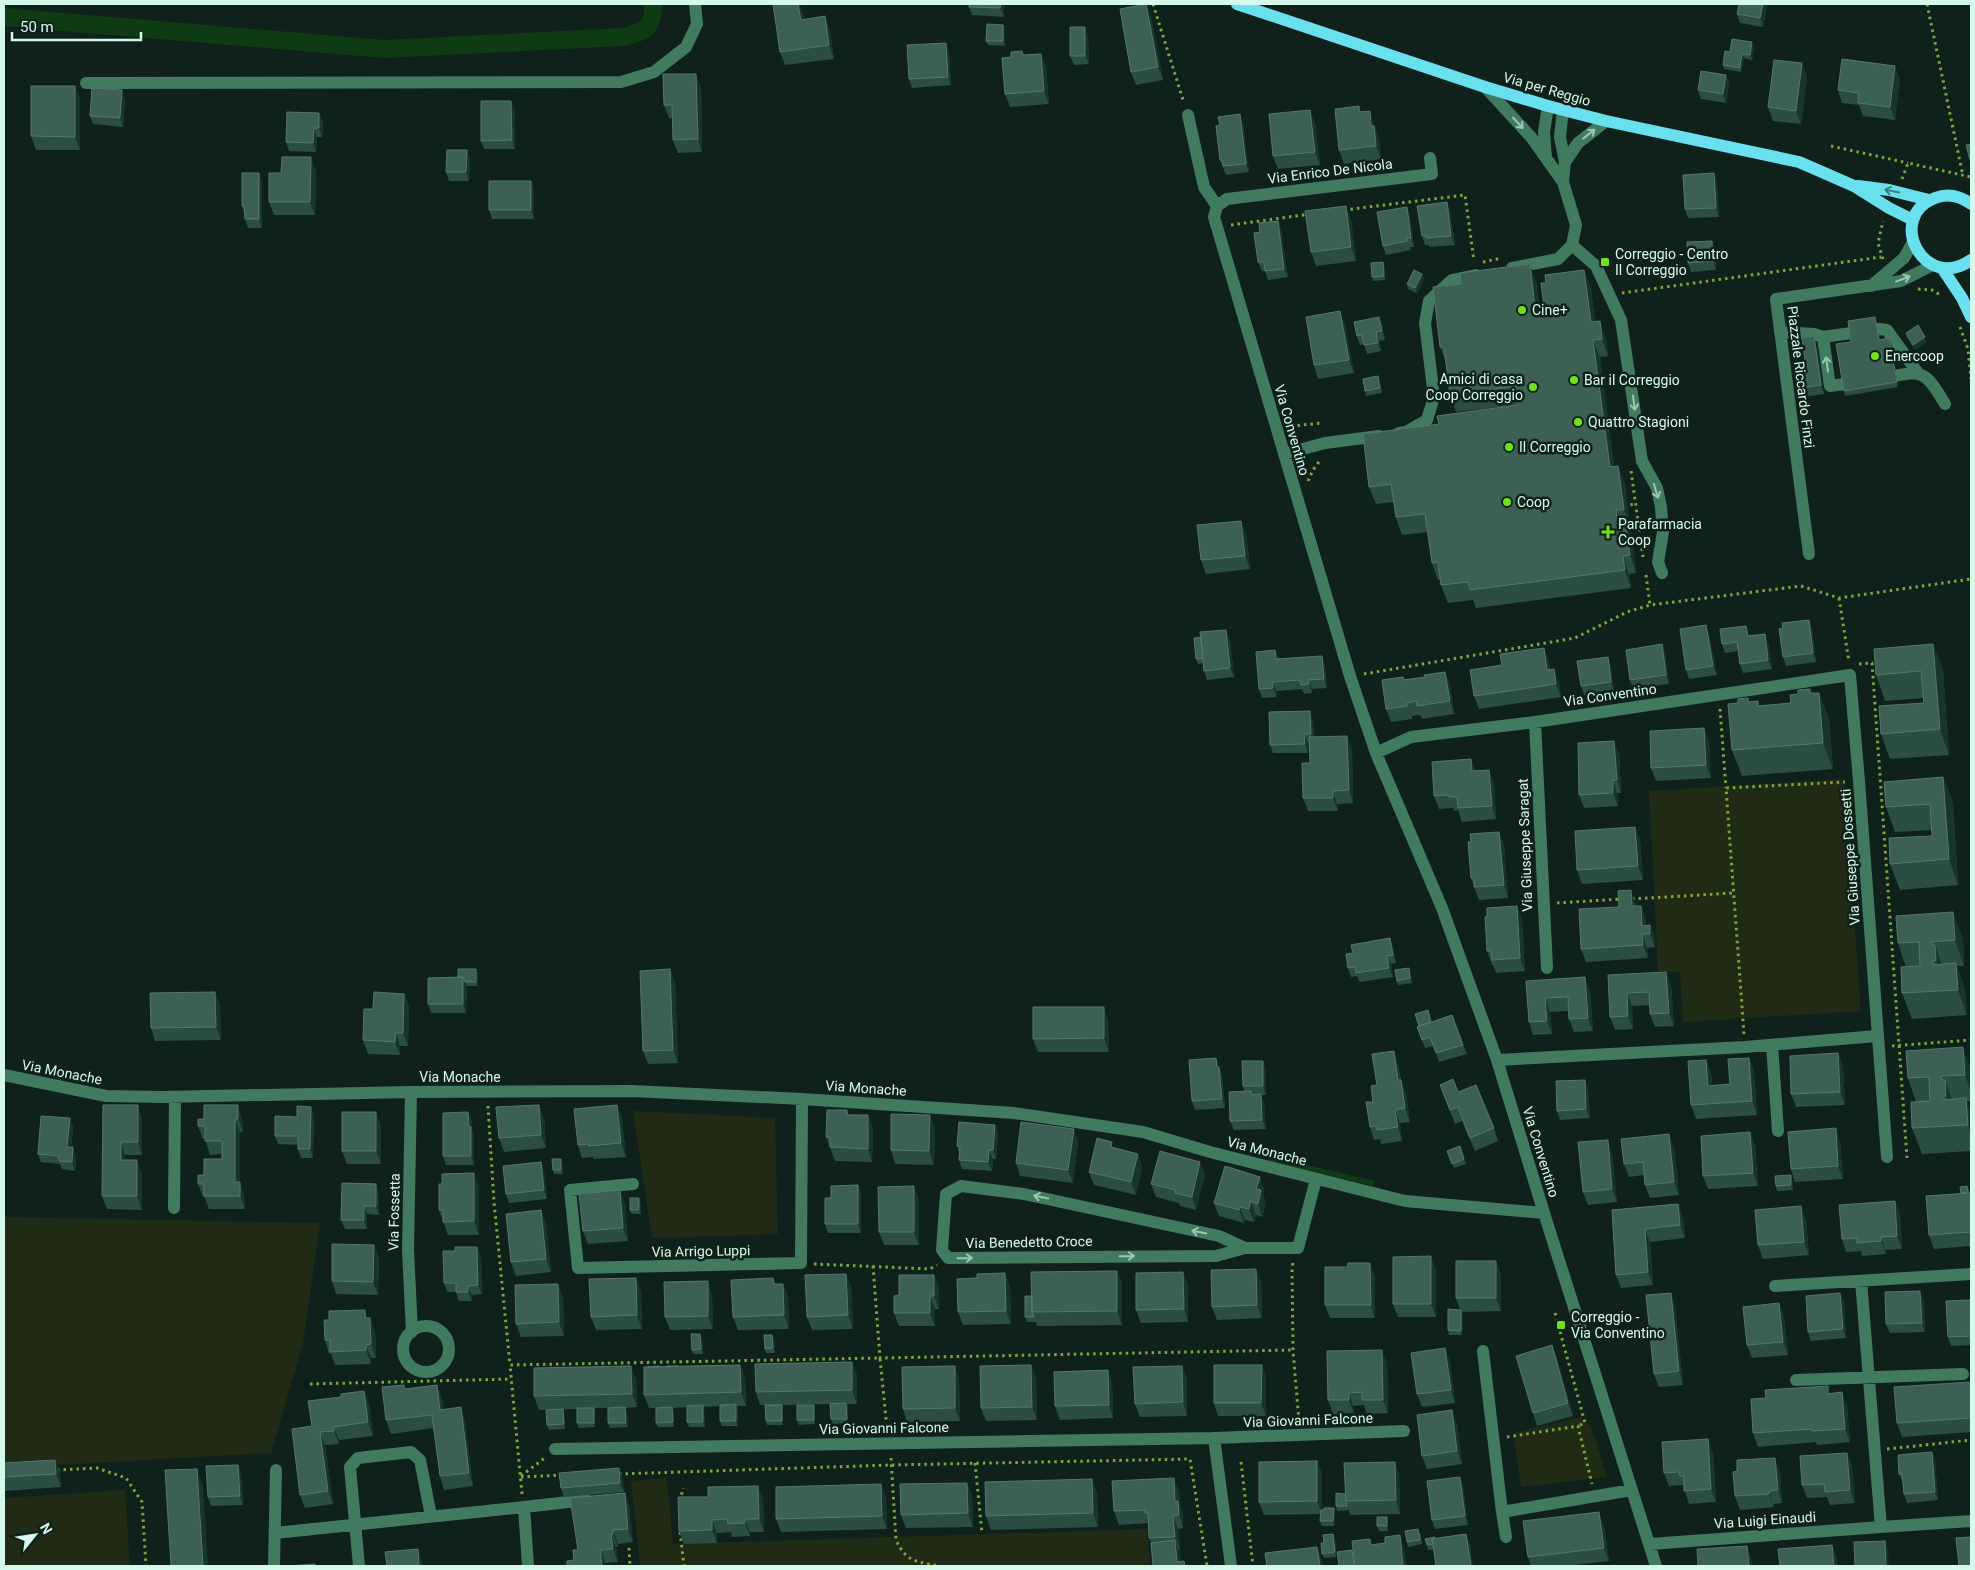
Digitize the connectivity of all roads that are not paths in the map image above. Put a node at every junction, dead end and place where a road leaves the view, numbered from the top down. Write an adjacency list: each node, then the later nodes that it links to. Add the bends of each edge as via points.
1 (695, 4): 3 (street, via 697,24 686,47 654,72 621,82)
2 (1237, 4): 4 (main road, Via per Reggio)
3 (86, 83)
4 (1485, 87): 5 (main road, Via per Reggio); 10 (street, one-way to 10)
5 (1548, 106): 6 (main road, Via per Reggio); 10 (street, via 1544,132)
6 (1563, 110): 8 (main road, Via per Reggio); 11 (street, via 1560,137)
7 (1188, 115): 16 (street, via 1204,187)
8 (1606, 121): 11 (street, one-way to 8, via 1578,143); 13 (main road, Via per Reggio, via 1776,156 1820,170)
9 (1430, 158): 16 (street, Via Enrico De Nicola, via 1432,174 1227,199)
10 (1546, 158): 12 (street)
11 (1565, 162): 12 (street)
12 (1564, 182): 19 (street, via 1576,225)
13 (1854, 186): 14 (main road, Via per Reggio, one-way to 13); 17 (main road, Via per Reggio)
14 (1929, 200): 15 (main road, via 1952,195); 17 (main road)
15 (1971, 204)
16 (1217, 206): 28 (street, Via Conventino, via 1214,217)
17 (1913, 220): 18 (main road)
18 (1913, 242): 21 (main road, via 1920,255); 22 (street, via 1904,258)
19 (1572, 245): 28 (street, via 1558,259 1452,280 1429,301 1424,323 1434,398 1427,420 1406,432 1325,443); 30 (street, one-way to 30, via 1596,266 1621,320 1642,461 1656,488 1661,507 1663,532 1658,562)
20 (1971, 260): 21 (main road, via 1952,268)
21 (1937, 266): 22 (street, Piazzale Riccardo Finzi, one-way to 21, via 1901,281); 23 (main road, via 1962,298)
22 (1871, 286): 24 (street, Piazzale Riccardo Finzi, via 1776,299)
23 (1971, 318)
24 (1780, 332): 25 (street, via 1814,334); 29 (street, Piazzale Riccardo Finzi)
25 (1823, 338): 26 (street, via 1887,330); 26 (street, one-way to 25, via 1830,386)
26 (1918, 373): 27 (street, via 1932,381)
27 (1944, 404)
28 (1284, 454): 33 (street, Via Conventino)
29 (1809, 554)
30 (1662, 574)
31 (1849, 670): 32 (street, Via Conventino); 35 (street, Via Giuseppe Dossetti)
32 (1535, 722): 33 (street, Via Conventino, via 1412,737); 34 (street, Via Giuseppe Saragat)
33 (1376, 753): 37 (street, Via Conventino, via 1442,908)
34 (1547, 968)
35 (1878, 1041): 36 (street); 43 (street, Via Giuseppe Dossetti)
36 (1772, 1045): 37 (street); 42 (street)
37 (1498, 1060): 47 (street, Via Conventino)
38 (4, 1075): 40 (street, Via Monache, via 106,1096)
39 (411, 1092): 40 (street, Via Monache); 41 (street, Via Monache, via 632,1091); 52 (street, Via Fossetta, via 408,1250)
40 (175, 1097): 46 (street)
41 (802, 1099): 44 (street, Via Monache, via 1014,1113 1143,1132); 45 (street, Via Arrigo Luppi, via 801,1263 578,1268 570,1190)
42 (1778, 1131)
43 (1887, 1157)
44 (1316, 1179): 47 (street, Via Monache, via 1404,1201); 48 (street, Via Benedetto Croce, via 1298,1248)
45 (633, 1184)
46 (174, 1208)
47 (1544, 1213): 61 (street, Via Conventino)
48 (1245, 1248): 48 (street, Via Benedetto Croce, one-way to 48, via 1219,1236 1024,1194 961,1186 946,1194 942,1250 948,1258 1216,1256)
49 (1971, 1274): 50 (street)
50 (1861, 1281): 51 (street); 55 (street)
51 (1775, 1286)
52 (412, 1332)
53 (1483, 1351): 64 (street)
54 (1963, 1374): 55 (street)
55 (1869, 1377): 56 (street); 68 (street)
56 (1796, 1380)
57 (1404, 1432): 58 (street, Via Giovanni Falcone)
58 (1214, 1438): 59 (street, Via Giovanni Falcone); 75 (street)
59 (555, 1449)
60 (276, 1470): 69 (street)
61 (1632, 1490): 64 (street); 71 (street, Via Conventino)
62 (600, 1499): 63 (street)
63 (524, 1507): 65 (street); 74 (street)
64 (1502, 1512): 70 (street)
65 (431, 1516): 67 (street); 67 (street, via 420,1460 411,1452 358,1458 350,1466)
66 (1971, 1522): 68 (street, Via Luigi Einaudi)
67 (354, 1526): 69 (street); 73 (street)
68 (1882, 1527): 71 (street, Via Luigi Einaudi)
69 (275, 1533): 72 (street)
70 (1506, 1537)
71 (1650, 1544): 76 (street, Via Conventino)
72 (274, 1566)
73 (359, 1566)
74 (528, 1566)
75 (1231, 1566)
76 (1656, 1566)

